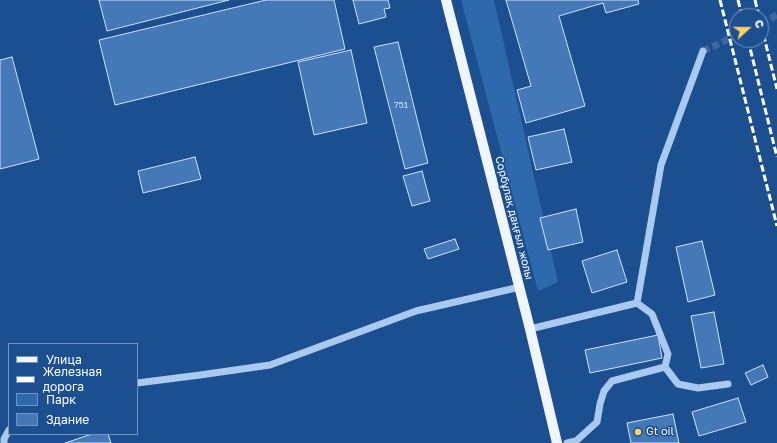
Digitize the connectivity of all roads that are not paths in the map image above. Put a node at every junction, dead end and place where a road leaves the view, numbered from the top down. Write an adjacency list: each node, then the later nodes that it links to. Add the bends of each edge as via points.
1 (446, 0): 3 (main road, Сорбұлақ даңғыл жолы)
2 (703, 51): 4 (street, via 661,166)
3 (520, 287): 5 (main road, Сорбұлақ даңғыл жолы); 7 (street, via 416,311 270,365)
4 (637, 303): 5 (street); 6 (street, via 652,314 668,354)
5 (530, 329): 11 (main road, Сорбұлақ даңғыл жолы)
6 (665, 367): 8 (street, via 678,384 698,388); 12 (street, via 612,381 604,391 597,422 576,441)
7 (138, 383)
8 (728, 384)
9 (8, 432): 10 (street)
10 (4, 443)
11 (557, 443)
12 (567, 443)

